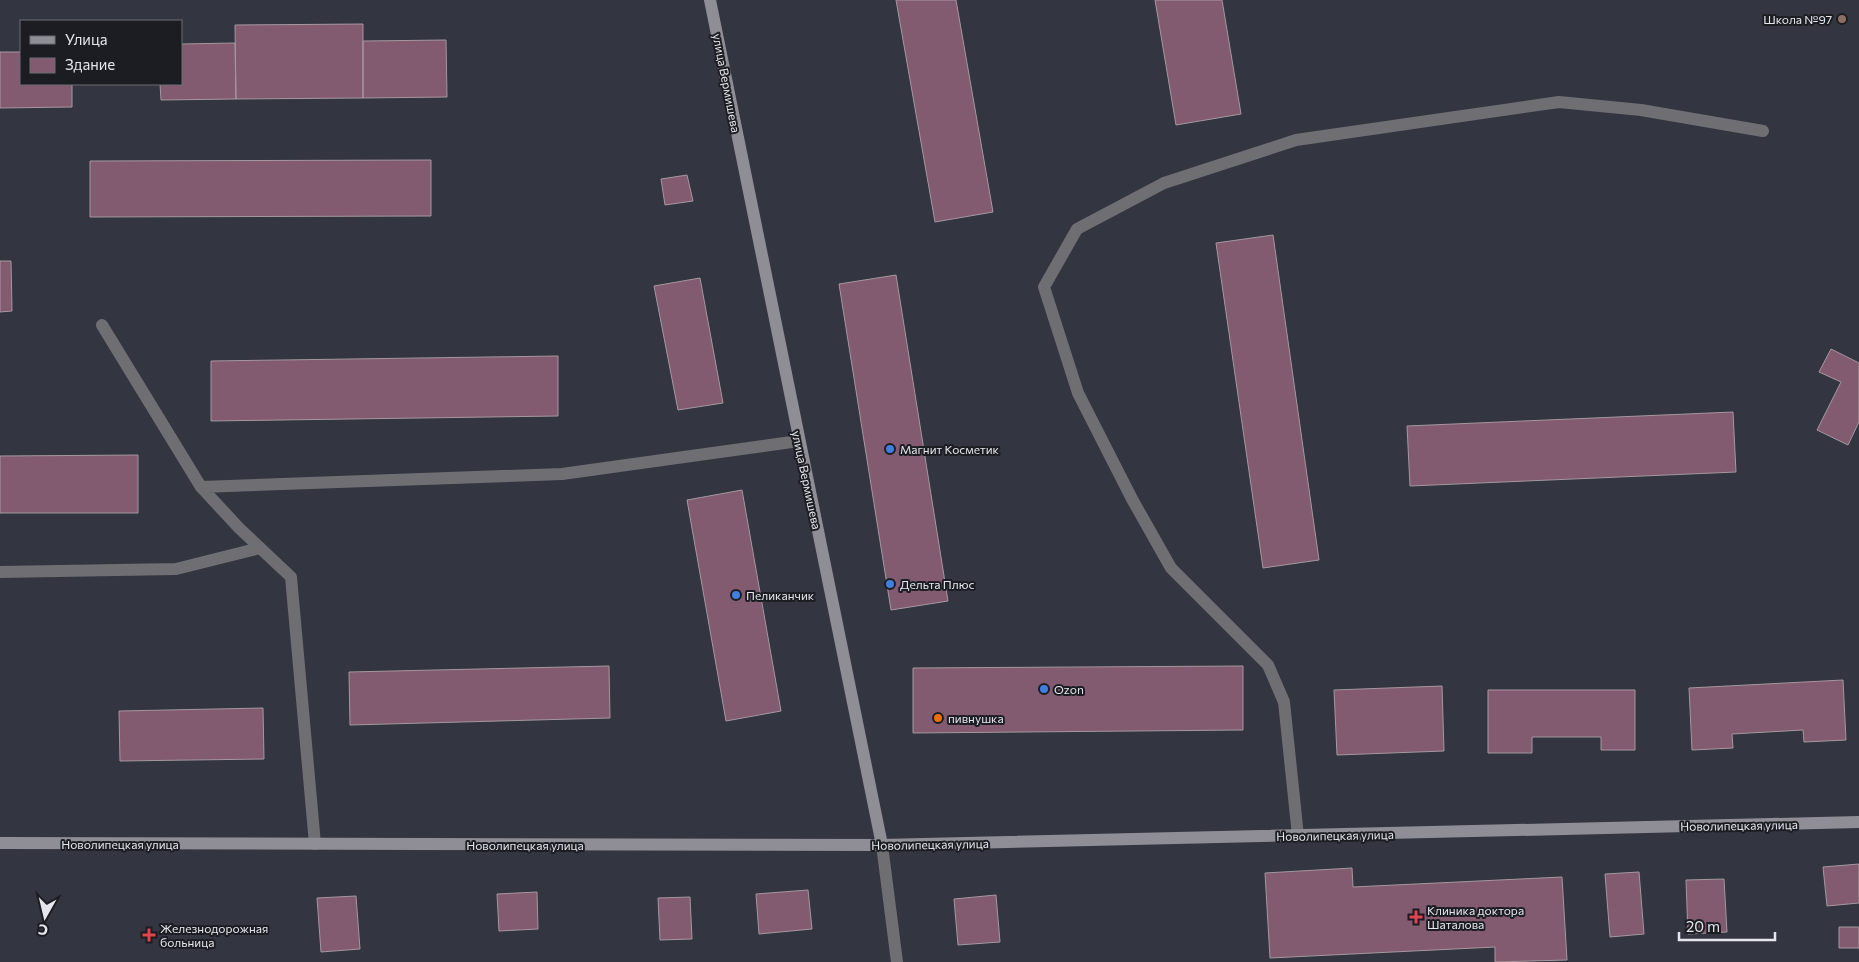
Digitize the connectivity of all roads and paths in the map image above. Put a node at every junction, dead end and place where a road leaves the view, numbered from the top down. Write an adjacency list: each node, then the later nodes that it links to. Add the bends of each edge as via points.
1 (710, 0): 4 (street, улица Вермишева)
2 (1762, 130): 9 (street, via 1641,110 1550,103 1296,140 1164,183 1077,229 1044,287 1078,394 1171,568 1268,665 1284,702)
3 (102, 324): 5 (street)
4 (799, 441): 5 (street, via 562,474); 12 (street, улица Вермишева)
5 (200, 487): 6 (street)
6 (260, 548): 7 (street, via 176,569); 11 (street, via 292,578)
7 (0, 572)
8 (1859, 822): 9 (street, Новолипецкая улица)
9 (1298, 836): 12 (street, Новолипецкая улица)
10 (0, 844): 11 (street, Новолипецкая улица)
11 (316, 844): 12 (street, Новолипецкая улица)
12 (882, 845): 13 (street, улица Вермишева)
13 (897, 962)

